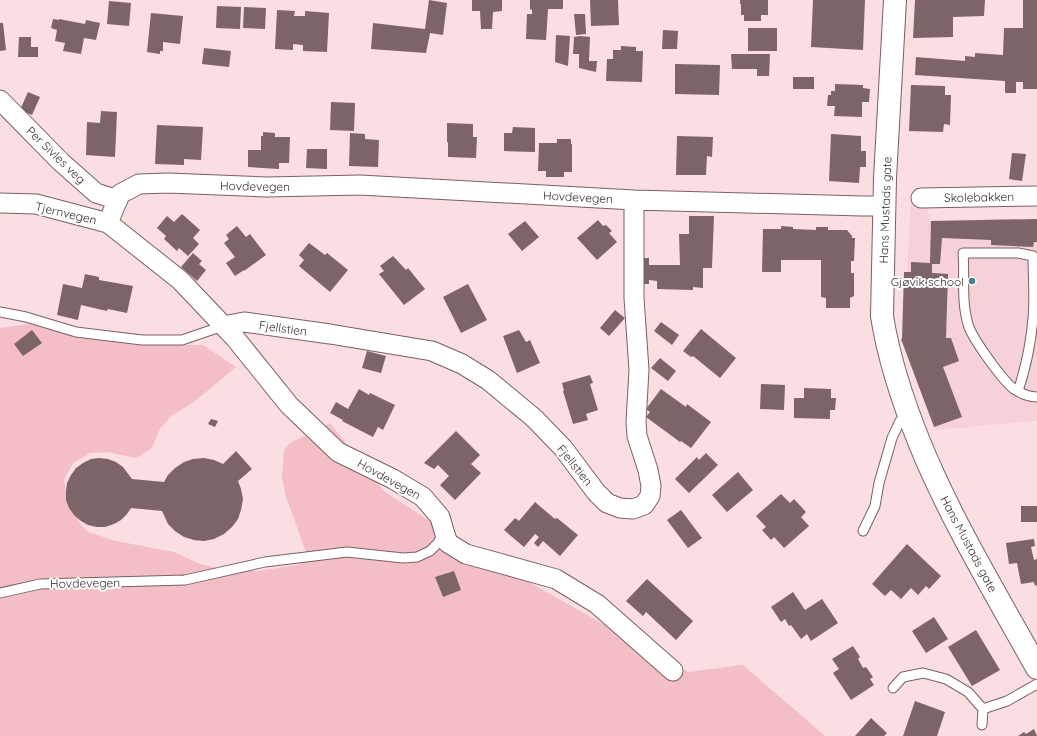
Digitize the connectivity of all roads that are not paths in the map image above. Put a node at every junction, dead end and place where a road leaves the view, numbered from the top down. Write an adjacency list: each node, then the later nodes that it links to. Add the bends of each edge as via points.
1 (896, 0): 8 (main road, Hans Mustads gate)
2 (0, 100): 5 (street, Per Sivles veg, via 61,162 96,193)
3 (1037, 196): 4 (street, Skolebakken)
4 (921, 198)
5 (118, 200): 6 (street, Hovdevegen, via 120,194 139,184 168,183 267,187 360,185); 9 (street, Hovdevegen)
6 (634, 200): 8 (street, Hovdevegen); 11 (street, Fjellstien, via 634,298 639,370 636,436 651,486 650,496 644,505 633,509 607,503 563,448 534,418 488,380 462,364 432,351 330,334 244,322)
7 (0, 203): 9 (street, Tjernvegen, via 36,204)
8 (885, 206): 14 (main road, Hans Mustads gate, via 882,316 893,369)
9 (108, 223): 11 (street, Hovdevegen, via 180,280)
10 (0, 312): 11 (lane, via 76,332 142,340 182,340)
11 (223, 326): 15 (street, Hovdevegen, via 289,405 338,452 423,497 440,517)
12 (1018, 391): 12 (lane, via 982,350 968,324 964,301 964,252 1018,253 1032,256 1033,317 1026,368); 13 (lane, via 1029,397)
13 (1037, 397)
14 (908, 416): 16 (lane, via 900,421 892,438 875,506); 18 (main road, Hans Mustads gate, via 933,476 961,532)
15 (444, 531): 17 (lane, Hovdevegen, via 430,552 417,557 347,552 265,562 185,580 40,584); 19 (street, Hovdevegen, via 448,542 466,554 556,578 597,604)
16 (863, 531)
17 (0, 593)
18 (1037, 668)
19 (673, 671)
20 (1037, 684): 22 (lane, via 1007,701)
21 (893, 688): 22 (lane, via 903,677 923,673 946,678 968,692)
22 (983, 708): 23 (lane)
23 (982, 725)

